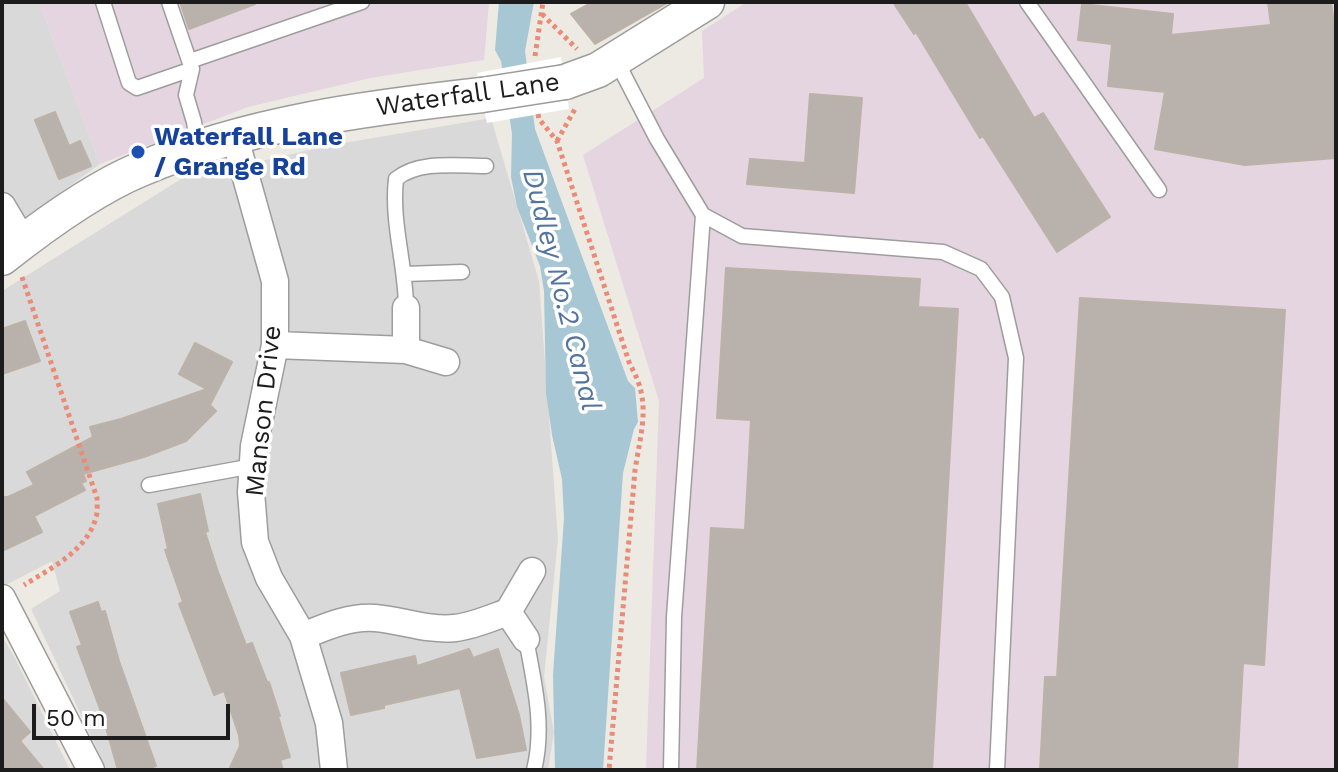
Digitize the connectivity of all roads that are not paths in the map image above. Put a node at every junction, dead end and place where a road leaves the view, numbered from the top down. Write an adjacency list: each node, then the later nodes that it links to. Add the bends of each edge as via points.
1 (103, 2): 6 (lane, via 129,83 137,88)
2 (169, 2): 6 (lane)
3 (362, 2): 6 (lane)
4 (707, 2): 7 (street, Waterfall Lane)
5 (1027, 2): 11 (lane)
6 (191, 65): 9 (lane, via 186,95)
7 (607, 65): 8 (street, Waterfall Lane, bridge, via 565,82 304,119); 13 (lane)
8 (235, 138): 9 (street, Waterfall Lane); 18 (street, Manson Drive, via 275,281)
9 (198, 148): 14 (street, Waterfall Lane, via 138,170)
10 (486, 166): 16 (lane, via 439,165 407,170 396,179)
11 (1159, 190)
12 (2, 206): 14 (street)
13 (703, 215): 31 (lane, via 674,617); 32 (lane, via 742,236 943,252 981,269 1002,297 1016,358)
14 (13, 250)
15 (462, 272): 16 (lane)
16 (405, 274): 17 (lane)
17 (406, 308): 19 (street)
18 (275, 345): 19 (street); 21 (street, Manson Drive)
19 (406, 350): 20 (street)
20 (446, 362)
21 (253, 466): 22 (lane); 26 (street, Manson Drive, via 255,542)
22 (149, 485)
23 (532, 571): 25 (street)
24 (2, 598): 28 (street)
25 (508, 612): 26 (street, via 454,628 354,620); 27 (street)
26 (303, 636): 29 (street, Manson Drive, via 329,723)
27 (526, 639): 30 (lane, via 539,710)
28 (91, 770)
29 (334, 770)
30 (534, 770)
31 (671, 770)
32 (997, 770)

